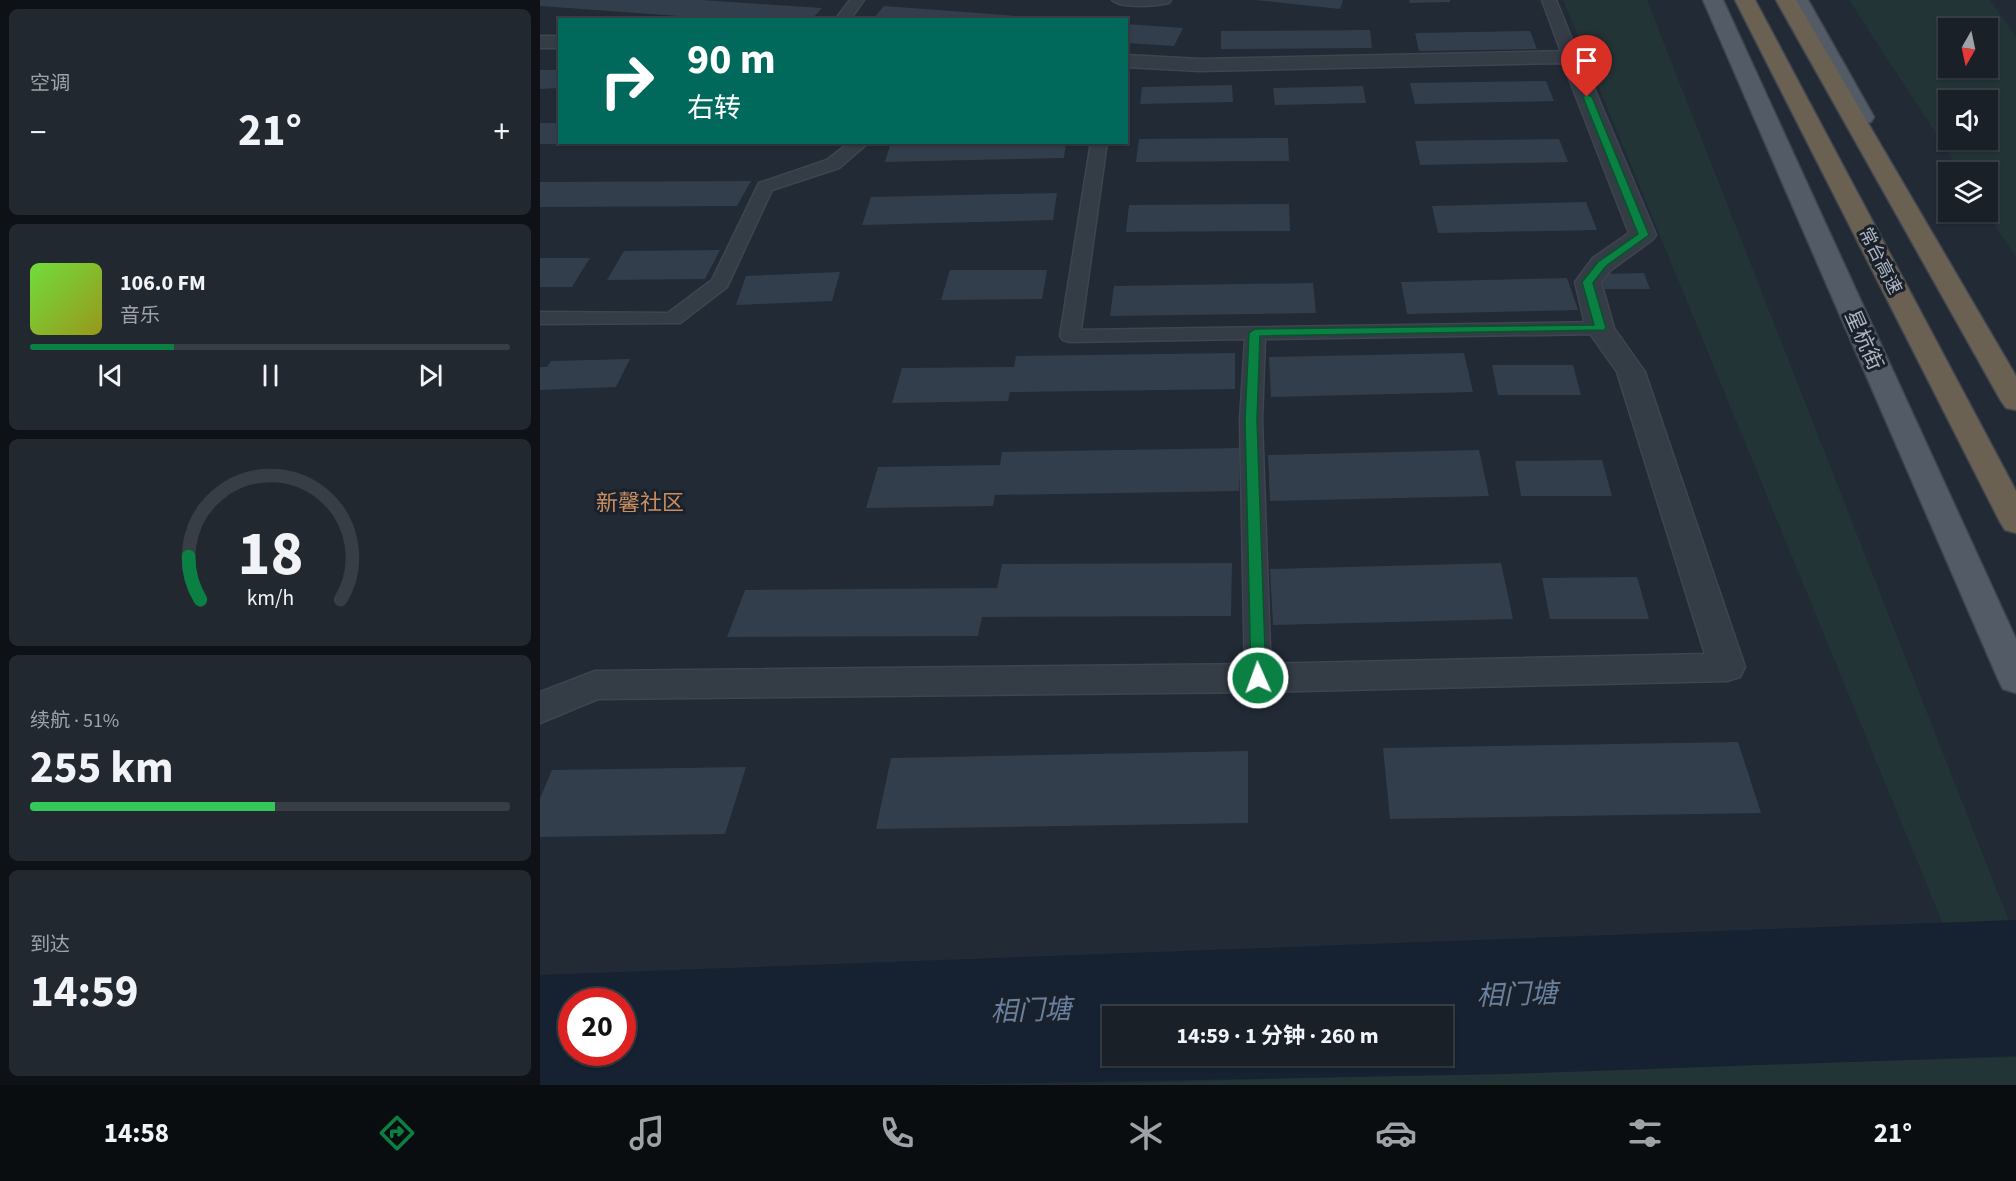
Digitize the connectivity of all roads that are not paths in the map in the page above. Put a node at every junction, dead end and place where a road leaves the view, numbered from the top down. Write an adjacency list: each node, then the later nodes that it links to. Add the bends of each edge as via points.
1 (857, 0): 9 (lane)
2 (1119, 0): 3 (lane)
3 (1164, 0)
4 (1549, 0): 12 (lane)
5 (1713, 0): 23 (main road, 星杭街)
6 (1745, 0): 21 (highway, 常台高速)
7 (1786, 0): 20 (highway)
8 (1798, 0): 19 (main road)
9 (844, 18)
10 (540, 42): 11 (street)
11 (558, 42)
12 (1572, 57): 13 (street, via 1200,65); 17 (street, via 1643,235 1602,264 1587,282)
13 (1128, 61)
14 (858, 144): 16 (lane, via 832,164 765,188 720,283 673,319)
15 (1099, 144): 18 (lane, via 1070,336)
16 (540, 318)
17 (1600, 328): 18 (lane); 22 (street, via 1631,372 1727,668)
18 (1255, 333): 22 (lane, via 1251,420)
19 (2016, 394)
20 (2016, 401)
21 (2016, 522)
22 (1258, 678): 24 (street, via 595,685)
23 (2016, 680)
24 (540, 708)

